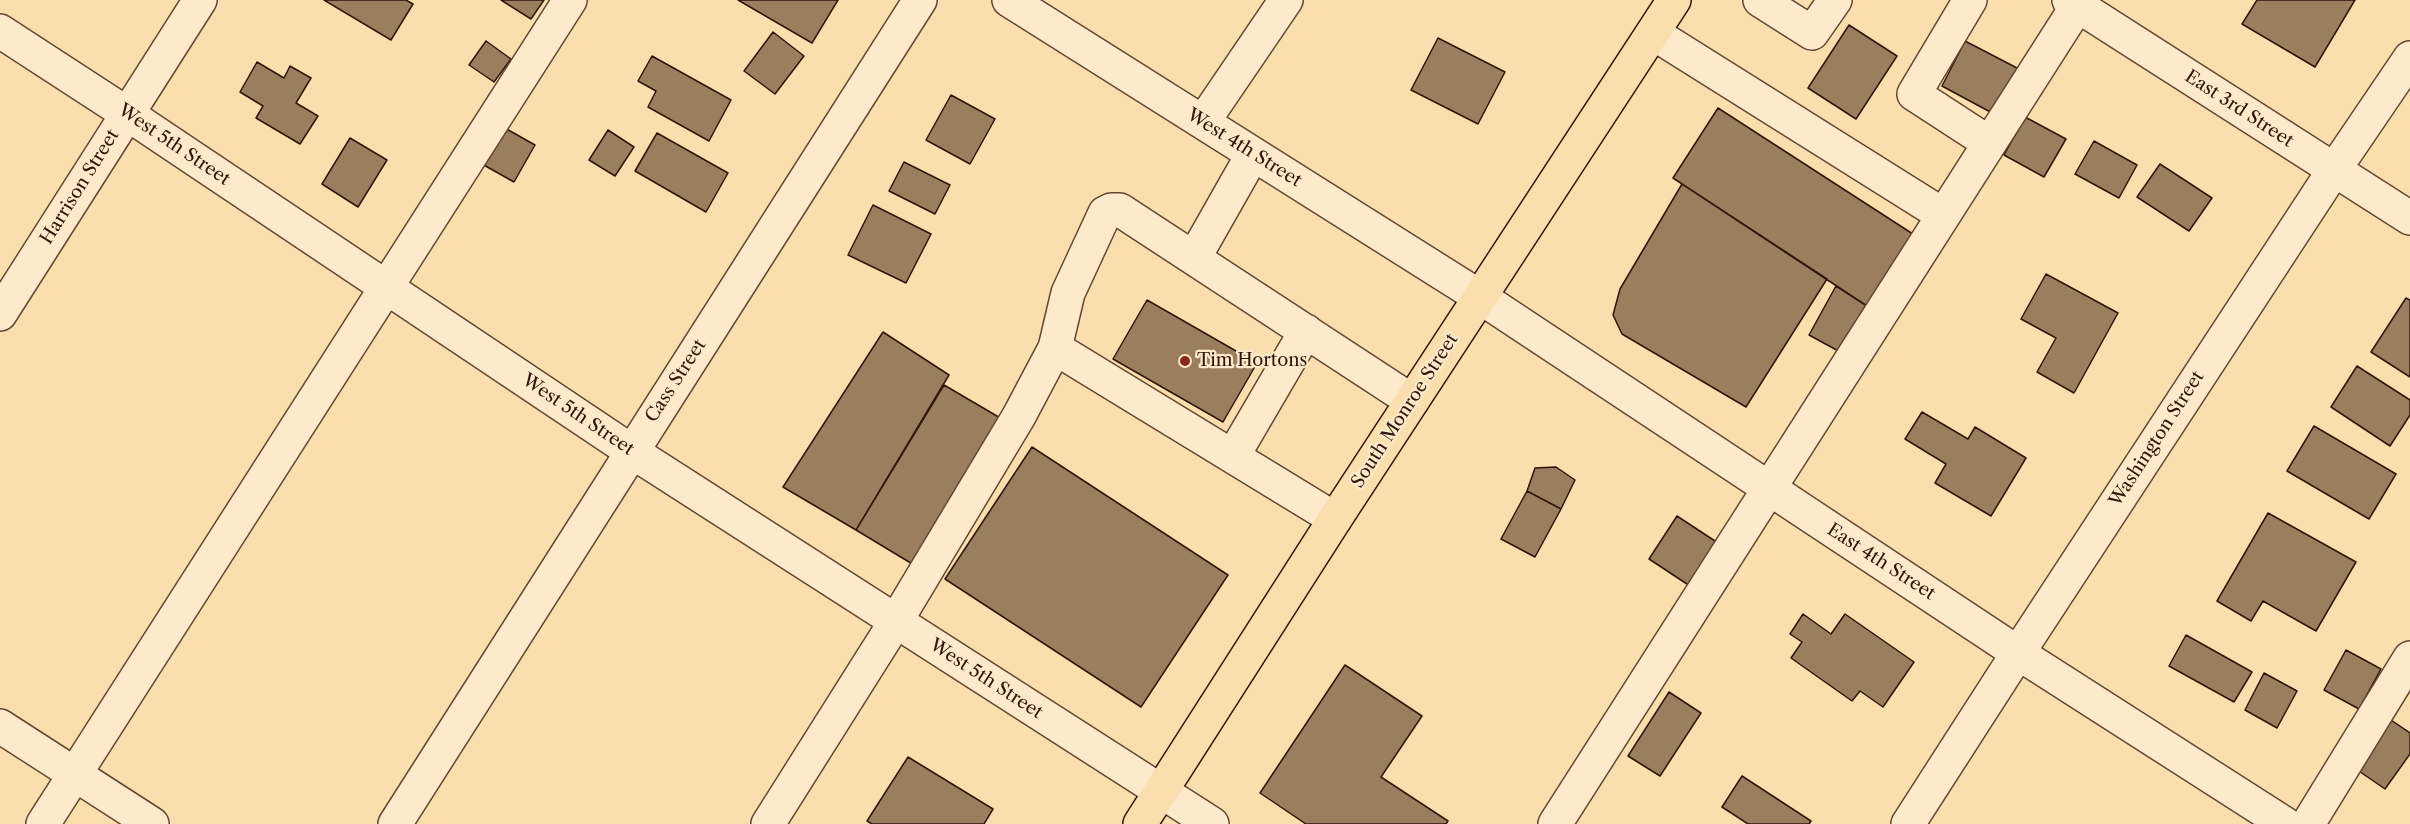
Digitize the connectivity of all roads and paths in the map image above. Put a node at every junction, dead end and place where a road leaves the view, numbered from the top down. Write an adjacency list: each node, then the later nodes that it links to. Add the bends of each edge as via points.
1 (200, 0): 14 (street, Harrison Street)
2 (570, 0): 22 (street)
3 (920, 0): 28 (street, Cass Street)
4 (1009, 0): 15 (street, West 4th Street)
5 (1286, 0): 15 (street)
6 (1674, 0): 12 (main road, South Monroe Street)
7 (1835, 0): 10 (street, via 1812,33)
8 (1970, 0): 16 (street, via 1914,94)
9 (2076, 2): 18 (street, East 3rd Street); 19 (street)
10 (1766, 4)
11 (0, 31): 14 (street, West 5th Street)
12 (1653, 33): 19 (street); 23 (main road, South Monroe Street)
13 (2410, 58): 18 (street, Washington Street)
14 (126, 113): 22 (street, West 5th Street); 24 (street, Harrison Street)
15 (1203, 122): 17 (street, West 4th Street)
16 (1977, 135)
17 (1253, 154): 21 (street); 23 (street, West 4th Street)
18 (2334, 170): 20 (street, East 3rd Street); 33 (street, Washington Street)
19 (1943, 215): 30 (street)
20 (2410, 218)
21 (1194, 258): 25 (street); 26 (street, via 1120,210 1105,213 1068,293)
22 (385, 286): 28 (street, West 5th Street); 36 (street)
23 (1480, 297): 27 (main road, South Monroe Street); 30 (street, East 4th Street)
24 (0, 314)
25 (1306, 331): 27 (street); 29 (street)
26 (1055, 348): 29 (street); 32 (street, via 1019,416)
27 (1412, 401): 31 (main road, South Monroe Street)
28 (631, 451): 32 (street, West 5th Street); 40 (street, Cass Street)
29 (1233, 456): 31 (street)
30 (1770, 489): 33 (street, East 4th Street); 44 (street)
31 (1335, 519): 37 (main road, South Monroe Street)
32 (896, 621): 37 (street, West 5th Street); 41 (street)
33 (2018, 653): 45 (street, Washington Street); 46 (street, East 4th Street)
34 (2410, 658): 47 (street)
35 (0, 726): 36 (street)
36 (74, 774): 38 (street); 39 (street)
37 (1161, 791): 42 (main road, South Monroe Street); 43 (street, West 5th Street)
38 (43, 824)
39 (152, 824)
40 (395, 824)
41 (768, 824)
42 (1140, 824)
43 (1212, 824)
44 (1555, 824)
45 (1908, 824)
46 (2285, 824)
47 (2308, 824)

